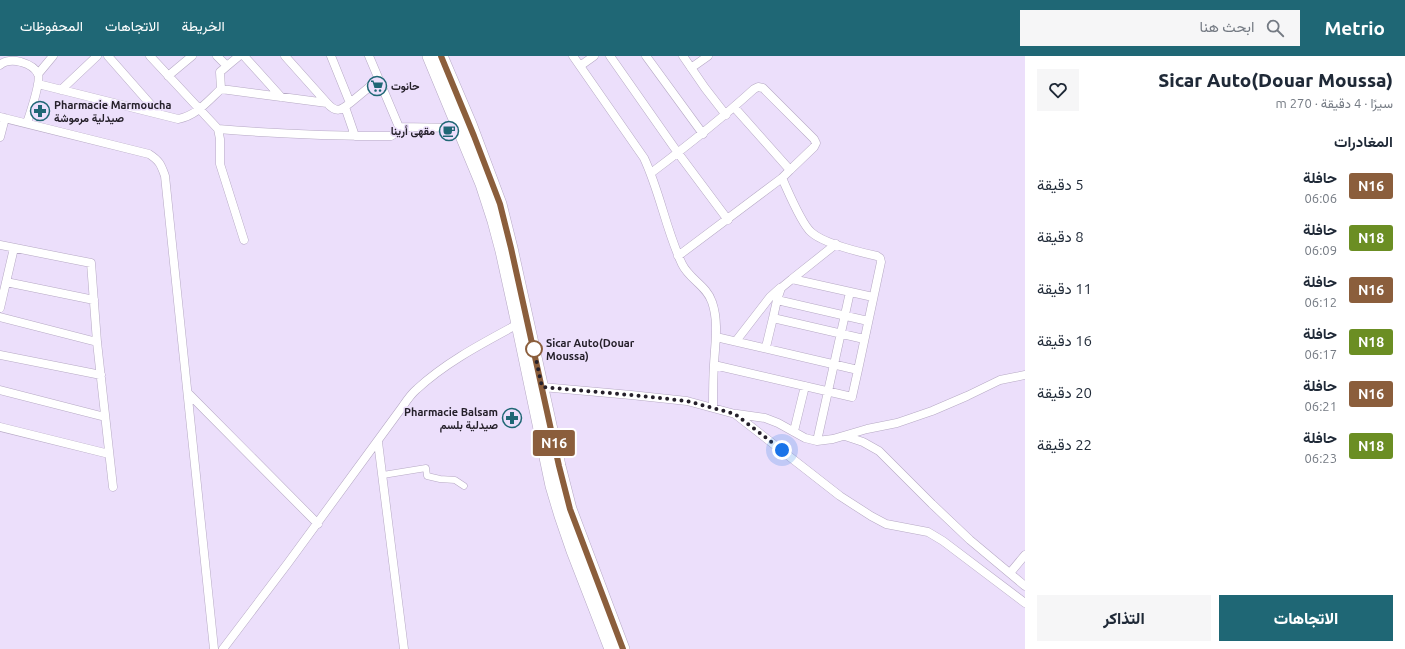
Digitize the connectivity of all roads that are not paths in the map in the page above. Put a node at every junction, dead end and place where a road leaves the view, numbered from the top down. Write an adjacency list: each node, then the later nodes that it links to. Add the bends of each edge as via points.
1 (53, 56): 24 (street)
2 (97, 56): 29 (street)
3 (108, 56): 35 (street)
4 (150, 56): 25 (street)
5 (192, 56): 25 (street)
6 (217, 56): 21 (street)
7 (239, 56): 21 (street)
8 (244, 56): 30 (street)
9 (285, 56): 31 (street)
10 (331, 56): 32 (street)
11 (369, 56): 26 (street)
12 (429, 56): 40 (main road)
13 (441, 56): 81 (main road, via 500,204)
14 (573, 56): 22 (street)
15 (594, 56): 22 (street)
16 (610, 56): 45 (street)
17 (646, 56): 42 (street)
18 (683, 56): 23 (street)
19 (708, 56): 23 (street)
20 (2, 61): 24 (street, via 23,62 33,67)
21 (226, 66): 28 (street, via 220,72)
22 (580, 66): 47 (street, via 644,158)
23 (691, 68): 36 (street)
24 (38, 74): 27 (street)
25 (168, 76): 34 (street)
26 (379, 79): 32 (street); 39 (street)
27 (38, 84): 29 (street); 38 (street)
28 (221, 89): 30 (street); 34 (street)
29 (61, 90): 35 (street)
30 (281, 97): 31 (street)
31 (326, 103): 32 (street, via 333,110)
32 (348, 105): 43 (street)
33 (734, 107): 36 (street); 46 (street); 46 (street, via 754,89 763,88 814,139 814,147)
34 (199, 109): 35 (street, via 188,117 178,119); 41 (street)
35 (159, 114)
36 (726, 115): 42 (street)
37 (2, 117): 38 (street); 44 (street)
38 (28, 123): 84 (street, via 149,154 162,166)
39 (400, 127): 40 (street); 43 (street, via 391,136)
40 (458, 128): 67 (main road, via 482,184 494,221)
41 (218, 129): 43 (street, via 266,134); 50 (street, via 220,164)
42 (703, 134): 45 (street)
43 (355, 136)
44 (0, 137)
45 (678, 153): 47 (street); 49 (street)
46 (790, 170): 48 (street)
47 (651, 173): 54 (street)
48 (782, 178): 49 (street); 51 (street, via 811,232)
49 (728, 220): 54 (street)
50 (244, 240)
51 (836, 244): 55 (street); 59 (street, via 880,258)
52 (0, 245): 53 (street)
53 (14, 248): 56 (street); 60 (street, via 91,263)
54 (678, 256): 69 (street, via 691,277 712,301)
55 (792, 279): 57 (street); 58 (street)
56 (6, 282): 60 (street); 62 (street)
57 (780, 288): 61 (street); 71 (street)
58 (850, 292): 59 (street); 63 (street)
59 (873, 297): 66 (street)
60 (94, 300): 72 (street)
61 (777, 300): 63 (street); 65 (street)
62 (0, 308)
63 (845, 316): 66 (street); 68 (street)
64 (0, 317): 72 (street)
65 (773, 318): 68 (street); 73 (street)
66 (868, 321): 70 (street)
67 (518, 324): 92 (street, via 449,364 416,390); 105 (main road, via 556,502)
68 (841, 334): 70 (street); 75 (street)
69 (716, 336): 71 (street); 76 (street)
70 (864, 339): 77 (street)
71 (736, 341): 73 (street)
72 (97, 342): 78 (street)
73 (766, 347): 75 (street)
74 (0, 355): 78 (street)
75 (834, 364): 77 (street); 83 (street)
76 (714, 365): 80 (street); 85 (street)
77 (858, 370): 83 (street, via 852,397)
78 (101, 375): 87 (street)
79 (1025, 375): 90 (street, via 1000,380 932,411 897,423)
80 (804, 386): 83 (street); 89 (street)
81 (542, 387): 85 (street, via 687,401); 106 (main road, via 570,509)
82 (0, 390): 87 (street)
83 (828, 392): 91 (street)
84 (188, 393): 97 (street); 102 (street)
85 (713, 408): 86 (street)
86 (735, 414): 89 (street, via 765,418); 101 (street, via 840,496 886,524 928,532 943,540)
87 (105, 417): 93 (street)
88 (0, 428): 93 (street)
89 (794, 432): 91 (street)
90 (845, 436): 91 (street); 99 (street, via 863,442 879,452 970,540)
91 (817, 441)
92 (378, 442): 94 (street); 97 (street)
93 (109, 454): 96 (street)
94 (383, 475): 95 (street, via 426,468 427,476 455,480); 104 (street)
95 (464, 486)
96 (113, 487)
97 (318, 524): 103 (street)
98 (1025, 554): 99 (street)
99 (1010, 573): 100 (street)
100 (1025, 586)
101 (1025, 603)
102 (214, 649)
103 (224, 649)
104 (404, 649)
105 (611, 649)
106 (623, 649)

